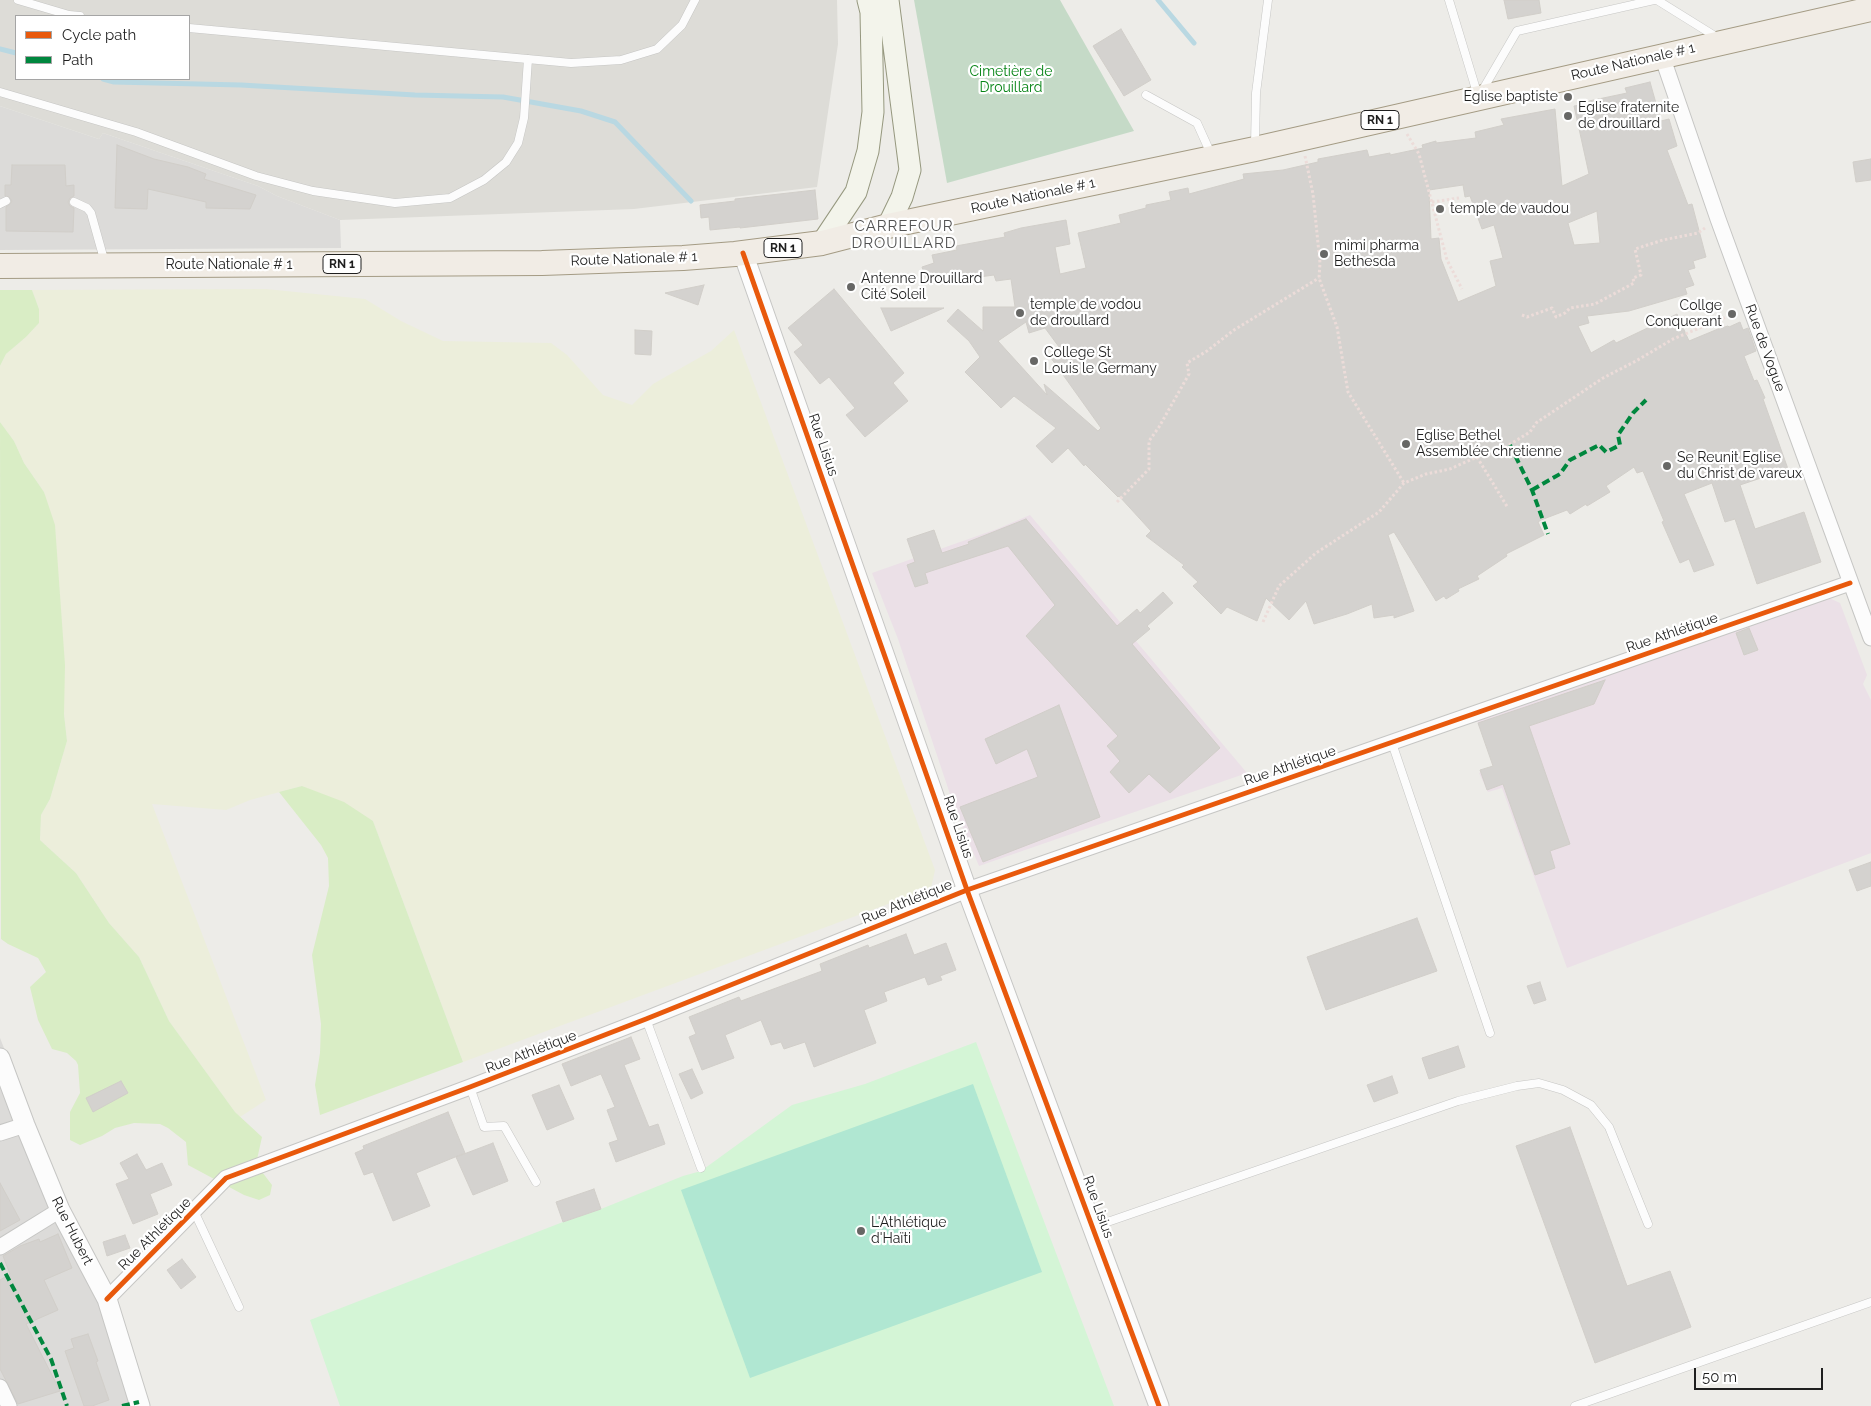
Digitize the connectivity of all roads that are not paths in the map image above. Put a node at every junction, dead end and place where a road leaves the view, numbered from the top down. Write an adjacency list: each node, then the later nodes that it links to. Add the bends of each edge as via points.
1 (18, 0): 9 (lane)
2 (695, 0): 13 (lane, via 682,25 657,49 621,60 571,63)
3 (868, 0): 21 (main road, via 873,112 868,151 856,192)
4 (888, 0): 20 (main road, via 910,170)
5 (1268, 0): 17 (lane, via 1256,93)
6 (1449, 0): 16 (lane)
7 (1655, 0): 11 (lane); 16 (lane, via 1517,31)
8 (1866, 6): 11 (main road, Route Nationale # 1 / RN 1)
9 (69, 15)
10 (190, 28): 13 (lane)
11 (1724, 42): 12 (main road, Route Nationale # 1 / RN 1)
12 (1662, 56): 16 (main road, Route Nationale # 1 / RN 1); 25 (street, Rue de Vogue)
13 (528, 59): 14 (lane, via 524,118 518,143 506,162 484,180 450,198 395,203 313,192 256,176 136,132)
14 (0, 92)
15 (1146, 95): 18 (lane, via 1197,123)
16 (1478, 97): 17 (main road, Route Nationale # 1 / RN 1)
17 (1255, 149): 18 (main road, Route Nationale # 1 / RN 1)
18 (1212, 158): 20 (main road, Route Nationale # 1 / RN 1)
19 (74, 202): 23 (lane, via 91,213)
20 (888, 226): 21 (main road, Route Nationale # 1 / RN 1)
21 (822, 242): 22 (main road, Route Nationale # 1 / RN 1)
22 (739, 253): 23 (main road, Route Nationale # 1 / RN 1, via 542,263); 28 (street, Rue Lisius)
23 (106, 265): 24 (main road, Route Nationale # 1 / RN 1)
24 (0, 266)
25 (1850, 583): 26 (street, Rue de Vogue); 27 (street, Rue Athlétique)
26 (1871, 638)
27 (1392, 743): 28 (street, Rue Athlétique); 30 (lane)
28 (967, 890): 29 (street, Rue Athlétique); 40 (street, Rue Lisius)
29 (646, 1019): 32 (street, Rue Athlétique); 35 (lane)
30 (1490, 1033)
31 (0, 1058): 33 (street, Rue Hubert)
32 (470, 1087): 36 (lane, via 484,1127 504,1126); 38 (street, Rue Athlétique, via 226,1178)
33 (25, 1125): 34 (street); 37 (street, Rue Hubert)
34 (0, 1133)
35 (701, 1168)
36 (536, 1182)
37 (60, 1210): 41 (street); 42 (street, Rue Hubert)
38 (194, 1211): 42 (street, Rue Athlétique); 44 (lane)
39 (1648, 1224): 40 (lane, via 1610,1127 1591,1105 1563,1090 1539,1083 1458,1101)
40 (1093, 1227): 48 (street, Rue Lisius)
41 (0, 1247)
42 (107, 1299): 47 (street, Rue Hubert)
43 (1871, 1302): 49 (lane)
44 (239, 1307)
45 (0, 1387): 46 (street)
46 (9, 1406)
47 (140, 1406)
48 (1160, 1406)
49 (1575, 1406)

